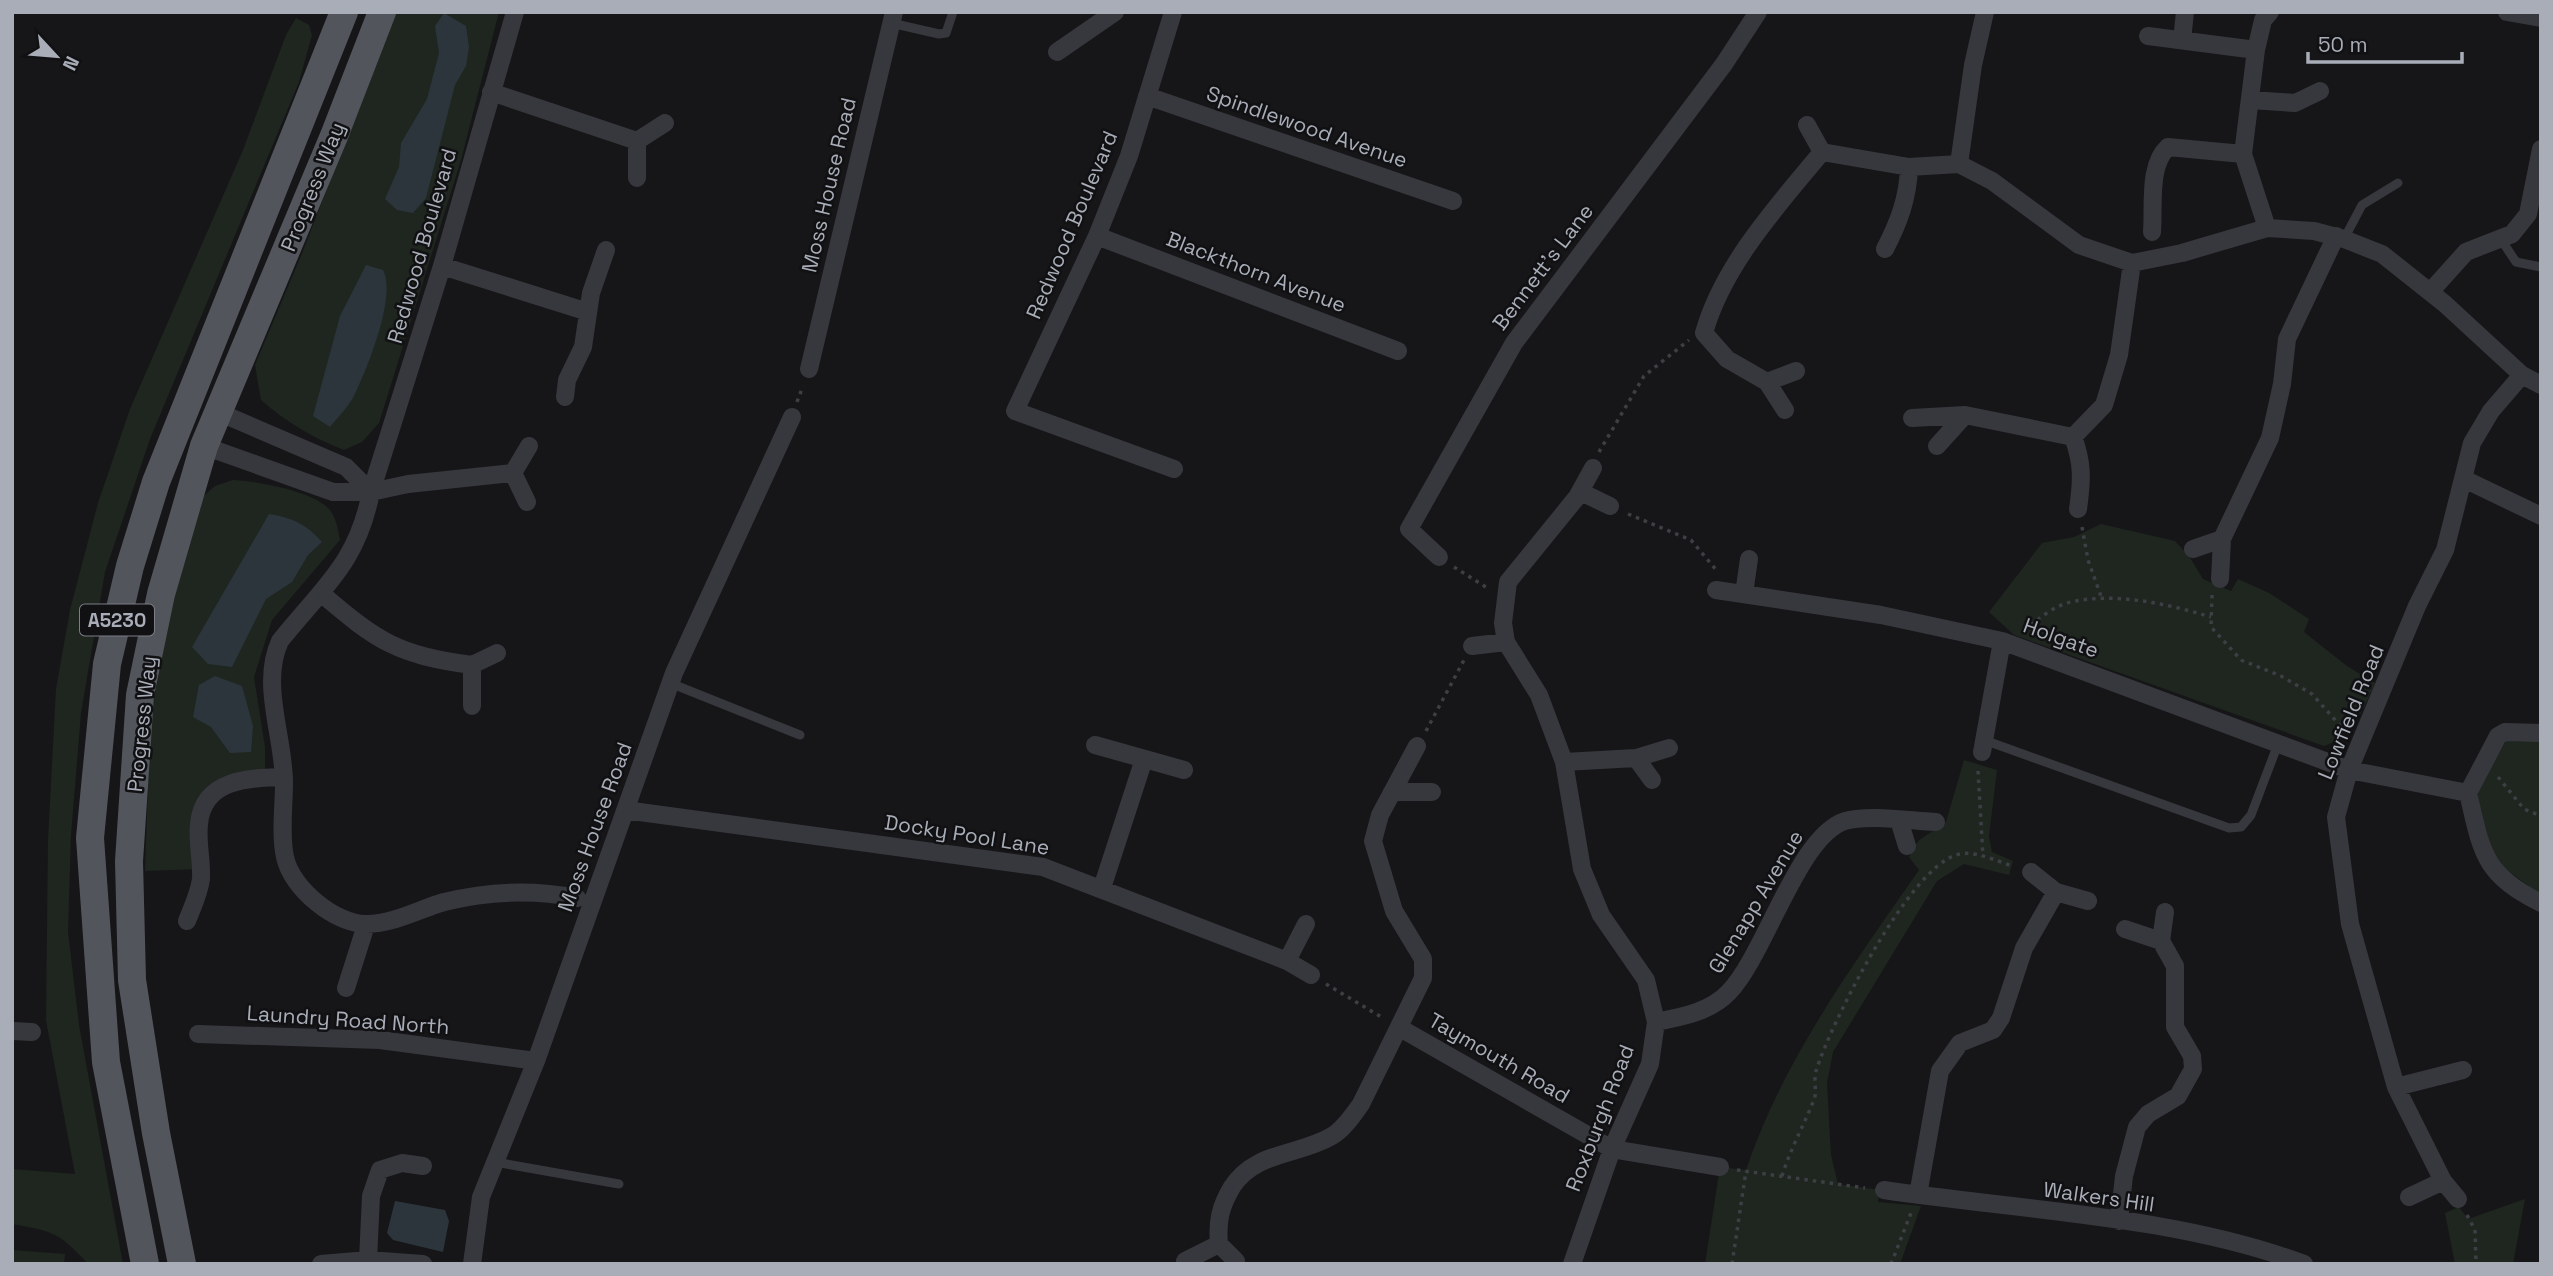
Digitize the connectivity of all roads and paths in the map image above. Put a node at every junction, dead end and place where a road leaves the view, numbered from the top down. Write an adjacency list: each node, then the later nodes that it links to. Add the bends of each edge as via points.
1 (344, 12): 52 (main road, Progress Way / A5230)
2 (382, 12): 58 (main road, Progress Way / A5230)
3 (515, 12): 19 (street, Redwood Boulevard)
4 (953, 12): 12 (lane, via 946,33 939,34)
5 (1115, 12): 17 (street)
6 (1173, 12): 20 (street, Redwood Boulevard)
7 (1758, 12): 74 (street, Bennett's Lane, via 1514,343 1409,528)
8 (1985, 12): 28 (street)
9 (2185, 12): 15 (street)
10 (2270, 12): 16 (street, via 2263,20)
11 (2507, 12): 13 (street)
12 (892, 17): 47 (street, Moss House Road)
13 (2541, 18)
14 (2148, 36): 15 (street)
15 (2182, 40): 16 (street)
16 (2256, 50): 21 (street)
17 (1057, 52)
18 (2320, 91): 21 (street, via 2295,103)
19 (491, 92): 24 (street); 41 (street, Redwood Boulevard)
20 (1147, 96): 32 (street, Spindlewood Avenue); 35 (street, Redwood Boulevard)
21 (2251, 100): 27 (street)
22 (665, 123): 24 (street)
23 (1807, 125): 26 (street)
24 (637, 141): 30 (street)
25 (2541, 151): 37 (street, via 2528,214 2512,234)
26 (1822, 152): 29 (street); 45 (street, via 1745,251 1709,315)
27 (2243, 154): 33 (street); 34 (street, via 2168,148 2159,155)
28 (1959, 164): 29 (street); 40 (street, via 1992,181 2079,245)
29 (1909, 167): 38 (street, via 1908,191)
30 (637, 178)
31 (2398, 183): 36 (lane, via 2362,205)
32 (1453, 201)
33 (2267, 228): 36 (street); 40 (street)
34 (2152, 232)
35 (1097, 236): 46 (street, Blackthorn Avenue); 63 (street, Redwood Boulevard, via 1015,411)
36 (2340, 237): 43 (street, via 2382,254); 72 (street, via 2287,339 2270,438)
37 (2500, 238): 42 (lane, via 2516,262); 43 (street, via 2466,252)
38 (1885, 249)
39 (606, 250): 44 (street)
40 (2132, 263): 59 (street, via 2119,355 2104,405)
41 (442, 266): 44 (street); 66 (street, Redwood Boulevard)
42 (2541, 267)
43 (2430, 292): 49 (street)
44 (588, 312): 53 (street, via 583,347 566,380)
45 (1704, 333): 50 (street, via 1727,359); 62 (path, via 1644,376)
46 (1398, 351)
47 (809, 369): 56 (path)
48 (1796, 371): 50 (street)
49 (2522, 375): 51 (street); 65 (street, Lowfield Road, via 2491,411 2472,443)
50 (1767, 382): 54 (street)
51 (2541, 385)
52 (196, 386): 58 (main road); 82 (main road, Progress Way / A5230, via 156,482)
53 (565, 397)
54 (1785, 410)
55 (1965, 415): 57 (street); 59 (street); 61 (street)
56 (792, 417): 89 (street, Moss House Road)
57 (1912, 418)
58 (215, 426): 66 (street, via 346,467); 66 (street, via 333,492); 82 (main road, via 180,456 138,591); 157 (main road, Progress Way / A5230, via 161,594 140,695 129,861 132,980)
59 (2073, 436): 70 (street, via 2083,475)
60 (529, 446): 64 (street)
61 (1937, 446)
62 (1593, 468): 67 (street)
63 (1174, 469)
64 (513, 473): 66 (street); 68 (street)
65 (2464, 479): 71 (street); 94 (street, Lowfield Road, via 2445,550)
66 (371, 492): 78 (street, Redwood Boulevard, via 356,544)
67 (1581, 492): 69 (street); 81 (street, via 1518,566 1508,582)
68 (527, 502)
69 (1610, 506): 77 (path, via 1691,540 1718,569)
70 (2078, 509): 80 (path)
71 (2541, 516)
72 (2222, 539): 73 (street); 76 (street)
73 (2193, 549)
74 (1439, 557): 81 (path)
75 (1749, 559): 79 (street)
76 (2220, 579): 83 (path, via 2211,597)
77 (1716, 590): 79 (street, Holgate)
78 (322, 594): 88 (street, via 390,646); 105 (street, Redwood Boulevard, via 274,654 272,690)
79 (1744, 594): 85 (street, Holgate, via 1881,615)
80 (2102, 599): 83 (path, via 2176,606); 85 (path, via 2068,602)
81 (1506, 600): 84 (street)
82 (119, 615): 156 (main road, Progress Way / A5230, via 107,664 90,838 106,1062)
83 (2211, 617): 94 (path, via 2211,627 2241,660 2312,694)
84 (1506, 642): 86 (street); 102 (street, Roxburgh Road, via 1539,695)
85 (2005, 642): 93 (street, Holgate); 96 (street)
86 (1472, 646): 97 (path)
87 (497, 653): 88 (street)
88 (472, 665): 90 (street)
89 (670, 683): 92 (lane); 110 (street, Moss House Road)
90 (471, 706)
91 (2541, 733): 99 (street, via 2505,732)
92 (800, 735)
93 (2278, 744): 96 (lane, via 2251,815 2241,827 2229,828); 104 (street, Holgate)
94 (2360, 744): 104 (street, Lowfield Road)
95 (1095, 745): 101 (street)
96 (1983, 746): 115 (path, via 1977,777)
97 (1417, 747): 107 (street)
98 (1669, 748): 100 (street)
99 (2486, 757): 109 (street); 111 (path, via 2524,809)
100 (1636, 758): 102 (street); 106 (street)
101 (1144, 759): 103 (street); 117 (street)
102 (1564, 762): 131 (street, Roxburgh Road, via 1582,869 1601,915 1646,980)
103 (1184, 770)
104 (2349, 770): 109 (street, Holgate); 138 (street, Lowfield Road, via 2336,817 2344,895)
105 (284, 777): 123 (street, via 237,781 216,788 207,799 199,825 201,881); 125 (street, Redwood Boulevard, via 284,856 289,871 312,899)
106 (1651, 780)
107 (1392, 792): 108 (street); 132 (street, via 1373,841 1394,911 1424,968)
108 (1432, 793)
109 (2468, 793): 121 (street, via 2488,863 2508,887)
110 (625, 810): 117 (street, Docky Pool Lane, via 1043,867); 136 (street, Moss House Road)
111 (2541, 816)
112 (1899, 820): 113 (street, Glenapp Avenue); 114 (street); 131 (street, Glenapp Avenue, via 1845,821 1823,834 1729,992 1697,1013)
113 (1936, 822)
114 (1907, 846)
115 (1983, 857): 116 (path); 144 (path, via 1956,855 1934,869 1889,925 1830,1035 1815,1074 1815,1098)
116 (2031, 872): 118 (street)
117 (1102, 888): 128 (street, Docky Pool Lane)
118 (2056, 892): 120 (street); 148 (street, via 2024,948 2001,1018 1993,1030 1960,1044 1940,1071)
119 (576, 898): 125 (street, via 520,891 482,895)
120 (2088, 901)
121 (2541, 903)
122 (2165, 912): 127 (street)
123 (187, 921)
124 (1306, 924): 128 (street)
125 (366, 925): 130 (street)
126 (2125, 929): 127 (street)
127 (2161, 941): 151 (street, via 2175,966 2175,1027 2192,1056 2193,1069 2178,1096 2148,1114 2137,1127 2124,1176)
128 (1287, 961): 129 (street, Docky Pool Lane)
129 (1311, 975): 132 (path)
130 (346, 988)
131 (1656, 1023): 139 (street, Roxburgh Road, via 1650,1064)
132 (1400, 1028): 139 (street, Taymouth Road); 152 (street, via 1361,1104 1334,1135 1265,1159 1243,1173 1222,1203)
133 (12, 1031): 134 (street)
134 (32, 1032)
135 (198, 1034): 136 (street, Laundry Road North, via 380,1040)
136 (536, 1061): 140 (street, Moss House Road)
137 (2463, 1070): 138 (street)
138 (2396, 1087): 145 (street, Lowfield Road)
139 (1612, 1149): 142 (street); 161 (street, Roxburgh Road)
140 (495, 1162): 146 (lane); 160 (street, Moss House Road, via 481,1197)
141 (423, 1166): 153 (street, via 402,1163 380,1170 372,1183)
142 (1720, 1167): 143 (path)
143 (1745, 1171): 144 (path); 162 (path)
144 (1782, 1176): 147 (path)
145 (2443, 1181): 149 (street); 150 (street, Lowfield Road)
146 (619, 1184)
147 (1884, 1190): 148 (street, Walkers Hill)
148 (1918, 1195): 151 (street, Walkers Hill); 163 (path)
149 (2409, 1197)
150 (2458, 1199): 165 (path, via 2475,1230)
151 (2119, 1221): 164 (street, Walkers Hill, via 2257,1246)
152 (1219, 1244): 154 (street); 155 (street)
153 (368, 1260): 158 (street); 159 (street)
154 (1185, 1261)
155 (1236, 1261)
156 (145, 1264)
157 (182, 1264)
158 (321, 1264)
159 (423, 1264)
160 (472, 1264)
161 (1572, 1264)
162 (1732, 1264)
163 (1891, 1264)
164 (2304, 1264)
165 (2476, 1264)

